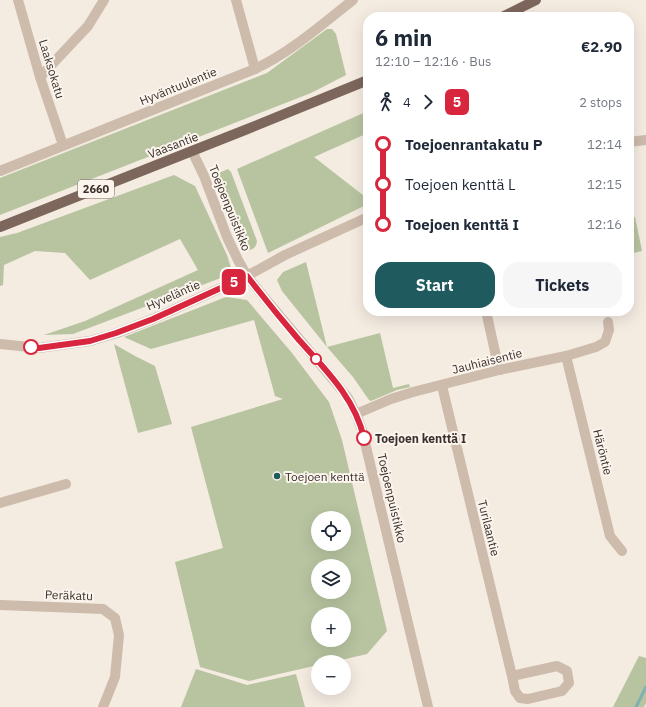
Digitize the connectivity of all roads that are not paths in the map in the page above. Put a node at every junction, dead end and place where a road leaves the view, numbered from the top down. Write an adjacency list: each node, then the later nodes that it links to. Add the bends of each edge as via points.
1 (18, 0): 8 (street, Laaksokatu)
2 (104, 0): 8 (street, via 88,26)
3 (236, 0): 7 (street)
4 (353, 0): 7 (street, Hyväntuulentie, via 285,52)
5 (536, 0): 6 (main road)
6 (512, 12)
7 (254, 69): 12 (street, Hyväntuulentie)
8 (40, 77): 12 (street, Laaksokatu)
9 (363, 82): 13 (main road, Vaasantie / 2660)
10 (646, 140): 11 (street)
11 (634, 141)
12 (63, 145): 14 (street, Hyväntuulentie)
13 (192, 151): 16 (main road, Vaasantie / 2660); 17 (street, Toejoenpuistikko, via 227,237)
14 (0, 171)
15 (363, 219): 17 (street, Hyveläntie, via 285,255)
16 (0, 227)
17 (247, 276): 20 (street, Hyveläntie, via 153,319 90,341 39,348); 24 (street, Toejoenpuistikko, via 348,398)
18 (487, 316): 22 (street)
19 (608, 322): 21 (street, Jauhiaisentie, via 609,330 605,342)
20 (0, 344)
21 (566, 356): 22 (street, Jauhiaisentie); 27 (street, Häröntie, via 610,536)
22 (499, 370): 23 (street, Jauhiaisentie)
23 (442, 386): 24 (street, Jauhiaisentie, via 391,399); 29 (street, Turilaantie)
24 (356, 414): 31 (street, Toejoenpuistikko, via 362,430)
25 (66, 484): 26 (street)
26 (0, 503)
27 (622, 551)
28 (0, 605): 30 (street, Peräkatu, via 103,609 115,618 120,635 115,677)
29 (512, 676): 29 (street, Turilaantie, via 515,691 520,698 528,699 562,691 569,683 567,671 557,666)
30 (104, 707)
31 (428, 707)

